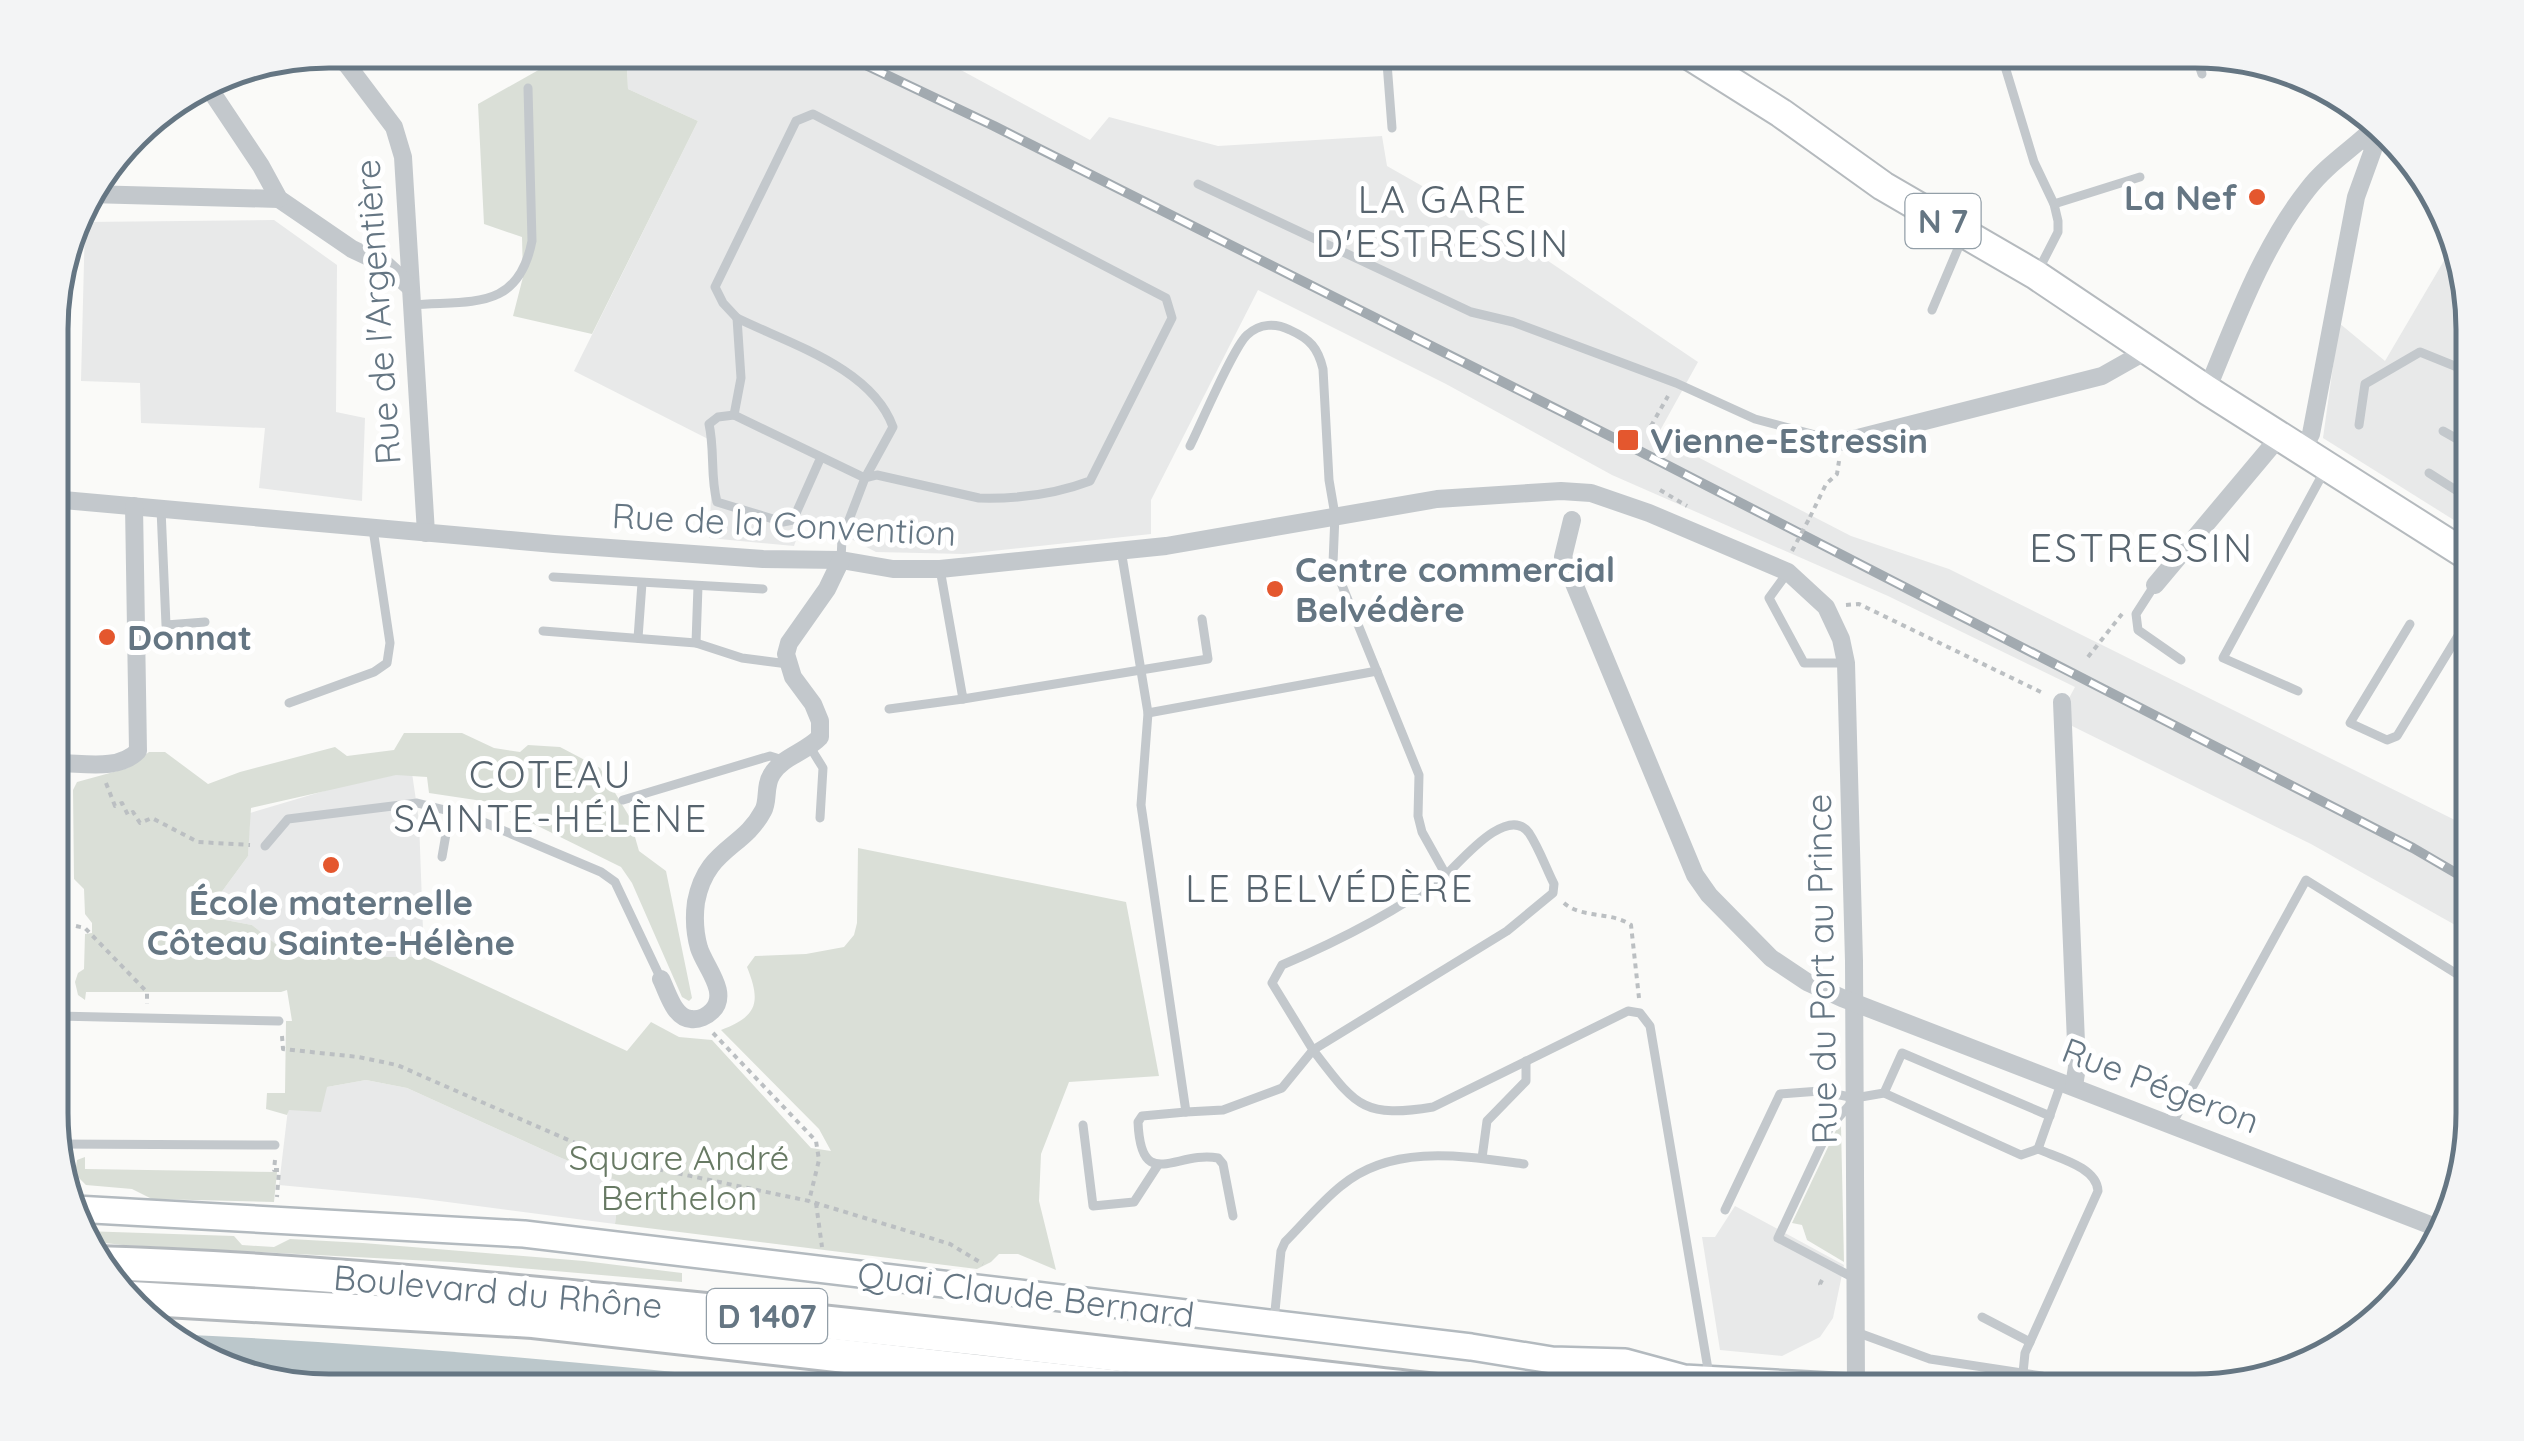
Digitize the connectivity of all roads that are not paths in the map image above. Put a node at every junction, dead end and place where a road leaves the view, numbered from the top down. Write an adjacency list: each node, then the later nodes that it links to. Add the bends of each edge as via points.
1 (350, 68): 19 (street, Rue de l'Argentière, via 394,126 403,157)
2 (1387, 68): 9 (lane)
3 (1709, 68): 17 (main road, N 7)
4 (2005, 68): 16 (lane)
5 (2200, 68): 6 (lane)
6 (2202, 74)
7 (528, 88): 19 (lane, via 528,263 497,297)
8 (213, 94): 15 (street)
9 (1392, 128)
10 (2369, 133): 24 (street, via 2330,166 2290,215)
11 (2371, 135): 30 (street, via 2311,434)
12 (2140, 177): 16 (lane)
13 (1198, 184): 29 (lane, via 1471,312 1676,383 1755,419)
14 (104, 195): 15 (street)
15 (278, 200): 19 (street, via 386,266)
16 (2054, 204): 18 (lane, via 2058,232)
17 (1964, 233): 18 (main road, N 7); 20 (lane)
18 (2036, 275): 22 (main road, N 7)
19 (409, 296): 43 (street, Rue de l'Argentière)
20 (1932, 310)
21 (737, 318): 25 (lane, via 741,378); 35 (lane, via 858,377 887,411 893,426); 35 (lane, via 715,287 796,121 813,114 1166,298 1172,318 1090,481 996,499)
22 (2148, 350): 24 (main road, N 7); 29 (street, via 2102,376)
23 (2456, 367): 26 (lane, via 2420,352 2365,384)
24 (2207, 390): 30 (main road, N 7)
25 (734, 415): 32 (lane); 32 (lane, via 709,424 717,502 793,520)
26 (2359, 426)
27 (2443, 432): 28 (lane)
28 (2456, 439)
29 (1842, 442)
30 (2291, 442): 33 (main road, N 7); 51 (street)
31 (1190, 446): 40 (lane, via 1246,336 1278,324 1308,339 1320,356)
32 (821, 457): 35 (lane)
33 (2328, 464): 44 (main road, N 7); 66 (lane, via 2224,658)
34 (2428, 474): 36 (lane)
35 (865, 478): 46 (lane, via 842,538)
36 (2456, 491)
37 (68, 500): 38 (street, Rue de la Convention)
38 (134, 506): 39 (street, Rue de la Convention); 74 (street, via 138,751 115,764)
39 (161, 509): 42 (street, Rue de la Convention); 55 (lane, via 166,624)
40 (1335, 515): 45 (street, Rue de la Convention); 48 (street, Rue de la Convention, via 1437,499 1591,493); 65 (lane, via 1333,563)
41 (1572, 520): 83 (street, Rue Pégeron, via 1563,558 1695,875 1771,958)
42 (374, 529): 43 (street, Rue de la Convention); 69 (lane, via 387,662)
43 (426, 533): 46 (street, Rue de la Convention)
44 (2456, 547)
45 (1121, 550): 47 (street, Rue de la Convention); 64 (lane)
46 (841, 560): 47 (street, Rue de la Convention); 63 (street, via 790,643)
47 (940, 569): 67 (lane)
48 (1788, 572): 62 (street, Rue du Port au Prince, via 1826,608); 62 (lane, via 1769,598 1804,663)
49 (553, 577): 50 (lane)
50 (642, 583): 52 (lane); 58 (lane)
51 (2155, 585): 61 (lane, via 2136,614 2138,630)
52 (698, 586): 53 (lane); 60 (lane)
53 (763, 589)
54 (1202, 620): 64 (lane, via 1208,659)
55 (206, 622)
56 (2410, 624): 59 (lane, via 2350,722 2388,740 2397,736)
57 (543, 630): 58 (lane)
58 (638, 638): 60 (lane)
59 (2456, 639)
60 (696, 643): 63 (lane)
61 (2181, 660)
62 (1846, 663): 83 (street, Rue du Port au Prince)
63 (788, 664): 72 (street, via 820,721 820,737)
64 (1141, 671): 67 (lane); 71 (lane)
65 (1377, 671): 71 (lane); 80 (lane, via 1419,775 1422,832)
66 (2298, 691)
67 (963, 699): 70 (lane)
68 (2062, 702): 88 (street, via 2077,1067)
69 (289, 703)
70 (889, 709)
71 (1148, 713): 91 (lane, via 1141,805)
72 (810, 747): 73 (street); 77 (lane, via 822,768)
73 (786, 760): 75 (lane, via 770,756); 82 (street, via 772,773 765,810 718,854 700,888 696,936 720,997 710,1014 686,1020)
74 (68, 763)
75 (622, 800)
76 (450, 812): 78 (lane, via 417,803 288,819); 79 (lane); 82 (lane, via 615,882)
77 (820, 818)
78 (264, 846)
79 (442, 857)
80 (1446, 876): 86 (lane, via 1402,908 1282,965 1272,983); 86 (lane, via 1486,838 1516,823 1527,829 1554,884 1552,894 1492,940)
81 (2456, 973): 93 (lane, via 2306,880)
82 (661, 979)
83 (1854, 1002): 88 (street, Rue Pégeron); 90 (street, Rue du Port au Prince)
84 (68, 1016): 85 (lane)
85 (280, 1021)
86 (1313, 1050): 87 (lane, via 1349,1096 1366,1108 1398,1113 1433,1106); 91 (lane, via 1282,1088 1223,1110)
87 (1526, 1061): 98 (lane, via 1526,1080 1487,1121); 114 (lane, via 1628,1011 1640,1013 1650,1026)
88 (2068, 1083): 92 (lane); 93 (street, Rue Pégeron)
89 (1884, 1093): 90 (lane); 92 (lane, via 1902,1053); 96 (lane, via 2021,1155)
90 (1855, 1098): 102 (lane, via 1820,1090 1780,1094); 106 (street, Rue du Port au Prince); 106 (lane, via 1830,1127 1778,1238)
91 (1186, 1112): 100 (lane, via 1142,1116 1138,1122 1139,1148)
92 (2050, 1116): 96 (lane)
93 (2172, 1124): 104 (street, Rue Pégeron)
94 (1083, 1125): 100 (lane, via 1094,1206 1134,1202)
95 (275, 1146): 97 (lane)
96 (2038, 1149): 111 (lane, via 2090,1173 2098,1191)
97 (71, 1150)
98 (1482, 1158): 99 (lane); 109 (lane, via 1443,1153 1382,1164 1342,1185 1285,1242)
99 (1524, 1164)
100 (1158, 1165): 103 (lane, via 1218,1158)
101 (86, 1210): 109 (main road, Quai Claude Bernard, via 524,1234)
102 (1725, 1210)
103 (1233, 1216)
104 (2431, 1225)
105 (117, 1263): 112 (highway, Boulevard du Rhône / D 1407, via 489,1288)
106 (1857, 1279): 110 (street, Rue du Port au Prince)
107 (146, 1299): 117 (highway, Boulevard du Rhône / D 1407, via 533,1321)
108 (1982, 1317): 111 (lane)
109 (1274, 1324): 113 (main road, Quai Claude Bernard, via 1552,1360 1625,1362)
110 (1854, 1332): 115 (street, Rue du Port au Prince); 116 (lane, via 1930,1359)
111 (2030, 1342): 118 (lane)
112 (1280, 1373)
113 (1667, 1373)
114 (1709, 1373)
115 (1856, 1373)
116 (2017, 1373)
117 (1002, 1374)
118 (2023, 1374)

